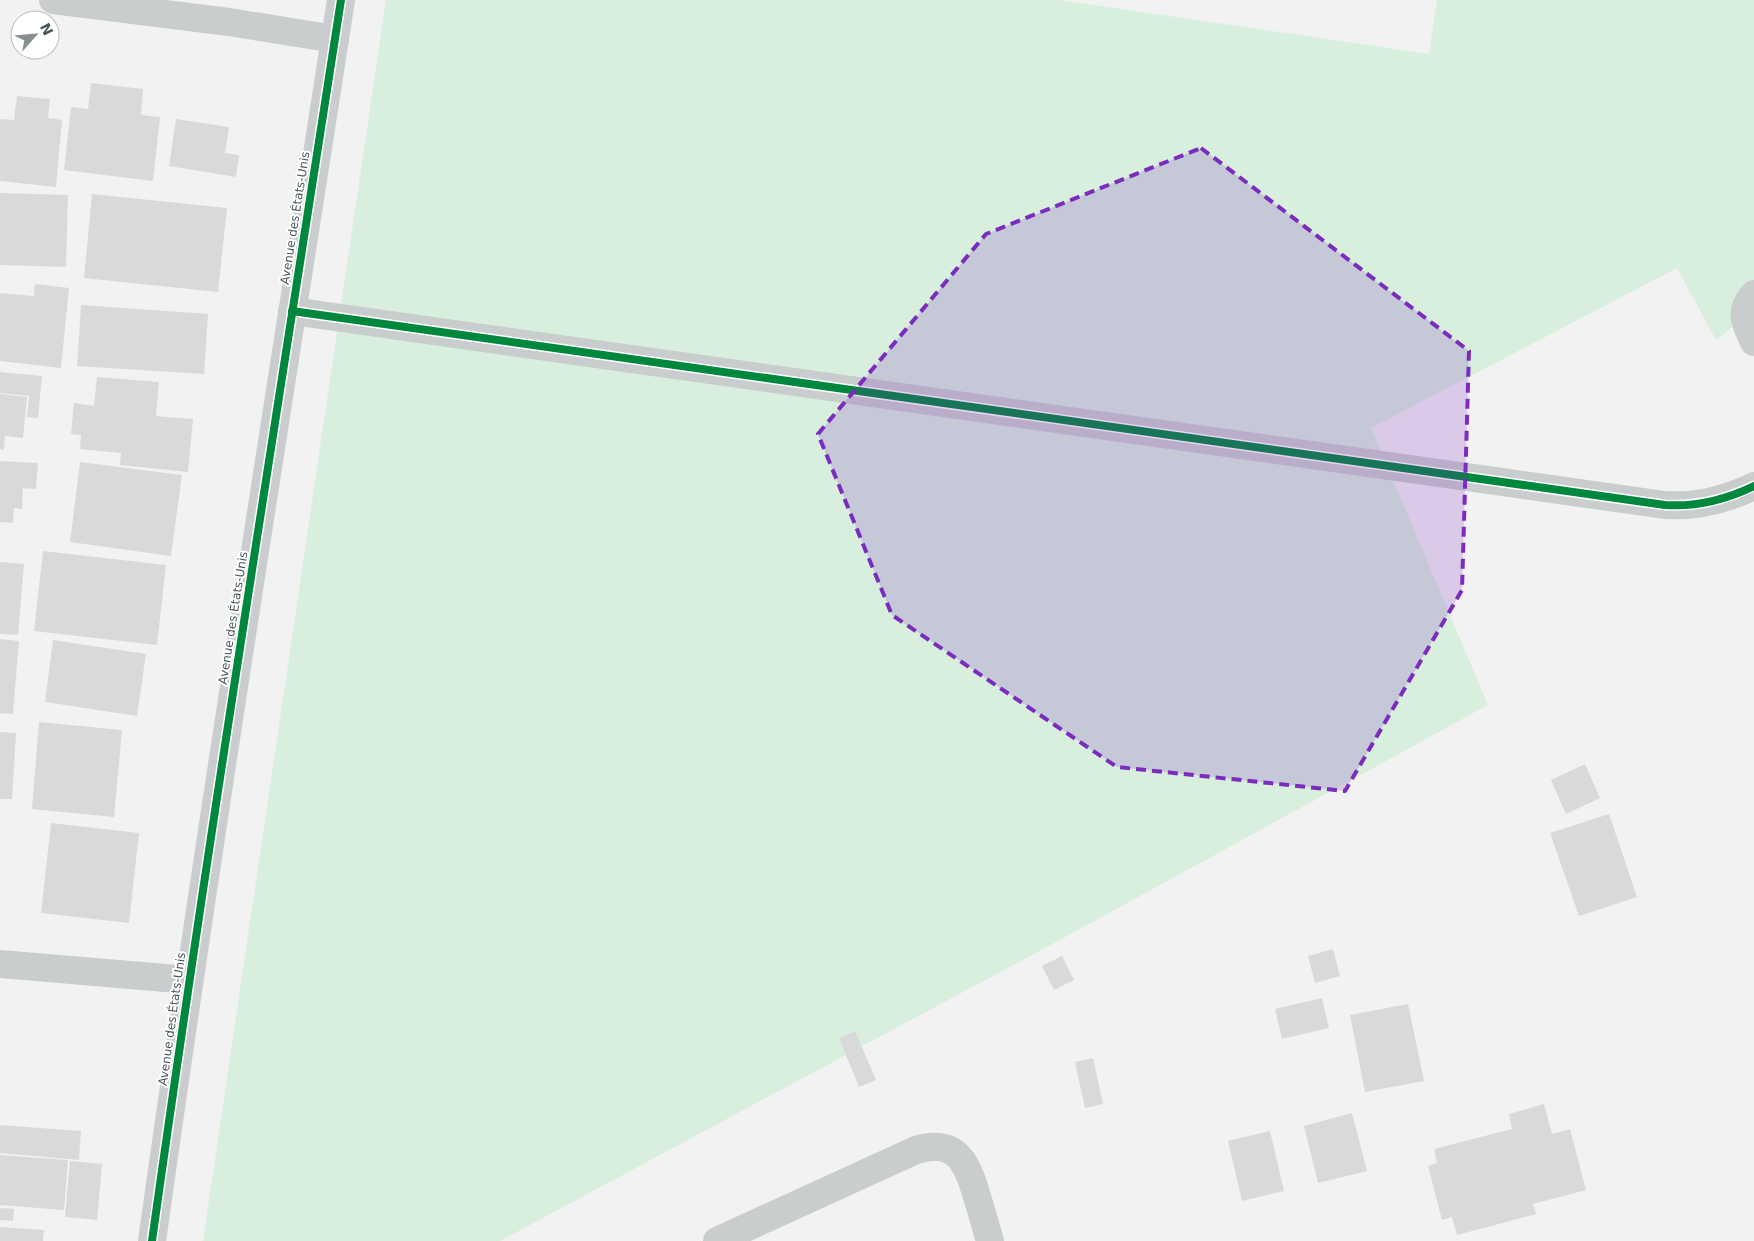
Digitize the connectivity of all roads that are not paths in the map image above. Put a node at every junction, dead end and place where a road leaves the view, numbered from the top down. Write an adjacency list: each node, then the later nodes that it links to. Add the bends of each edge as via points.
1 (53, 0): 3 (street)
2 (342, 0): 3 (street, Avenue des États-Unis)
3 (335, 39): 5 (street, Avenue des États-Unis)
4 (1754, 294): 6 (street, via 1747,304 1744,320)
5 (292, 310): 7 (street, via 1665,505 1692,505 1717,500); 9 (street, Avenue des États-Unis)
6 (1754, 342)
7 (1754, 486)
8 (0, 964): 9 (street)
9 (189, 980): 10 (street, Avenue des États-Unis)
10 (152, 1241)
11 (717, 1241): 12 (street, via 927,1147 954,1152 970,1171)
12 (990, 1241)

